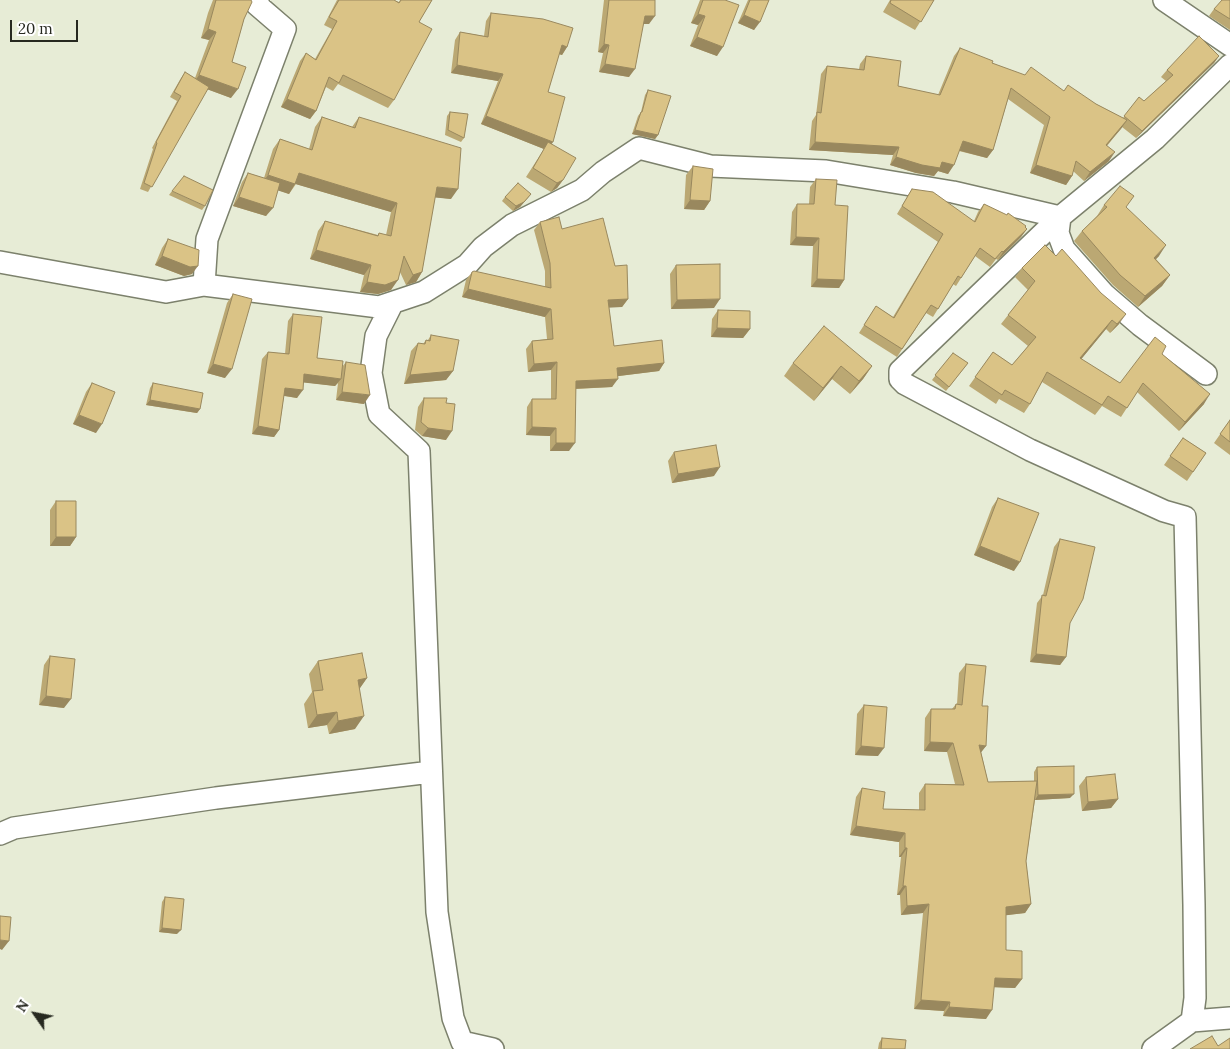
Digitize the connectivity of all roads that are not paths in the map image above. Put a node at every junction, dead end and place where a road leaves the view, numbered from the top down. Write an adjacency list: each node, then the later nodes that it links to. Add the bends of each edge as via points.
1 (258, 0): 7 (street, via 256,4 285,29 207,239)
2 (1164, 0): 3 (street)
3 (1230, 45)
4 (1230, 65): 5 (street, via 1155,139)
5 (1060, 217): 8 (street, via 953,192 826,171 710,166 639,148 582,190 512,225 483,247 467,265 424,292); 9 (street, via 1058,233 1064,249 1104,294); 13 (street, via 900,371 900,380 1030,450 1164,511 1185,517 1194,904 1195,998)
6 (0, 262): 7 (street, via 166,292)
7 (204, 285): 8 (street, via 379,307)
8 (392, 304): 10 (street, via 376,336 371,374 380,414 419,451)
9 (1206, 374)
10 (431, 772): 11 (street, via 216,798 14,828); 14 (street, via 437,912 453,1018 462,1042)
11 (0, 834)
12 (1230, 1018): 13 (street)
13 (1192, 1021): 15 (street)
14 (493, 1049)
15 (1154, 1049)

